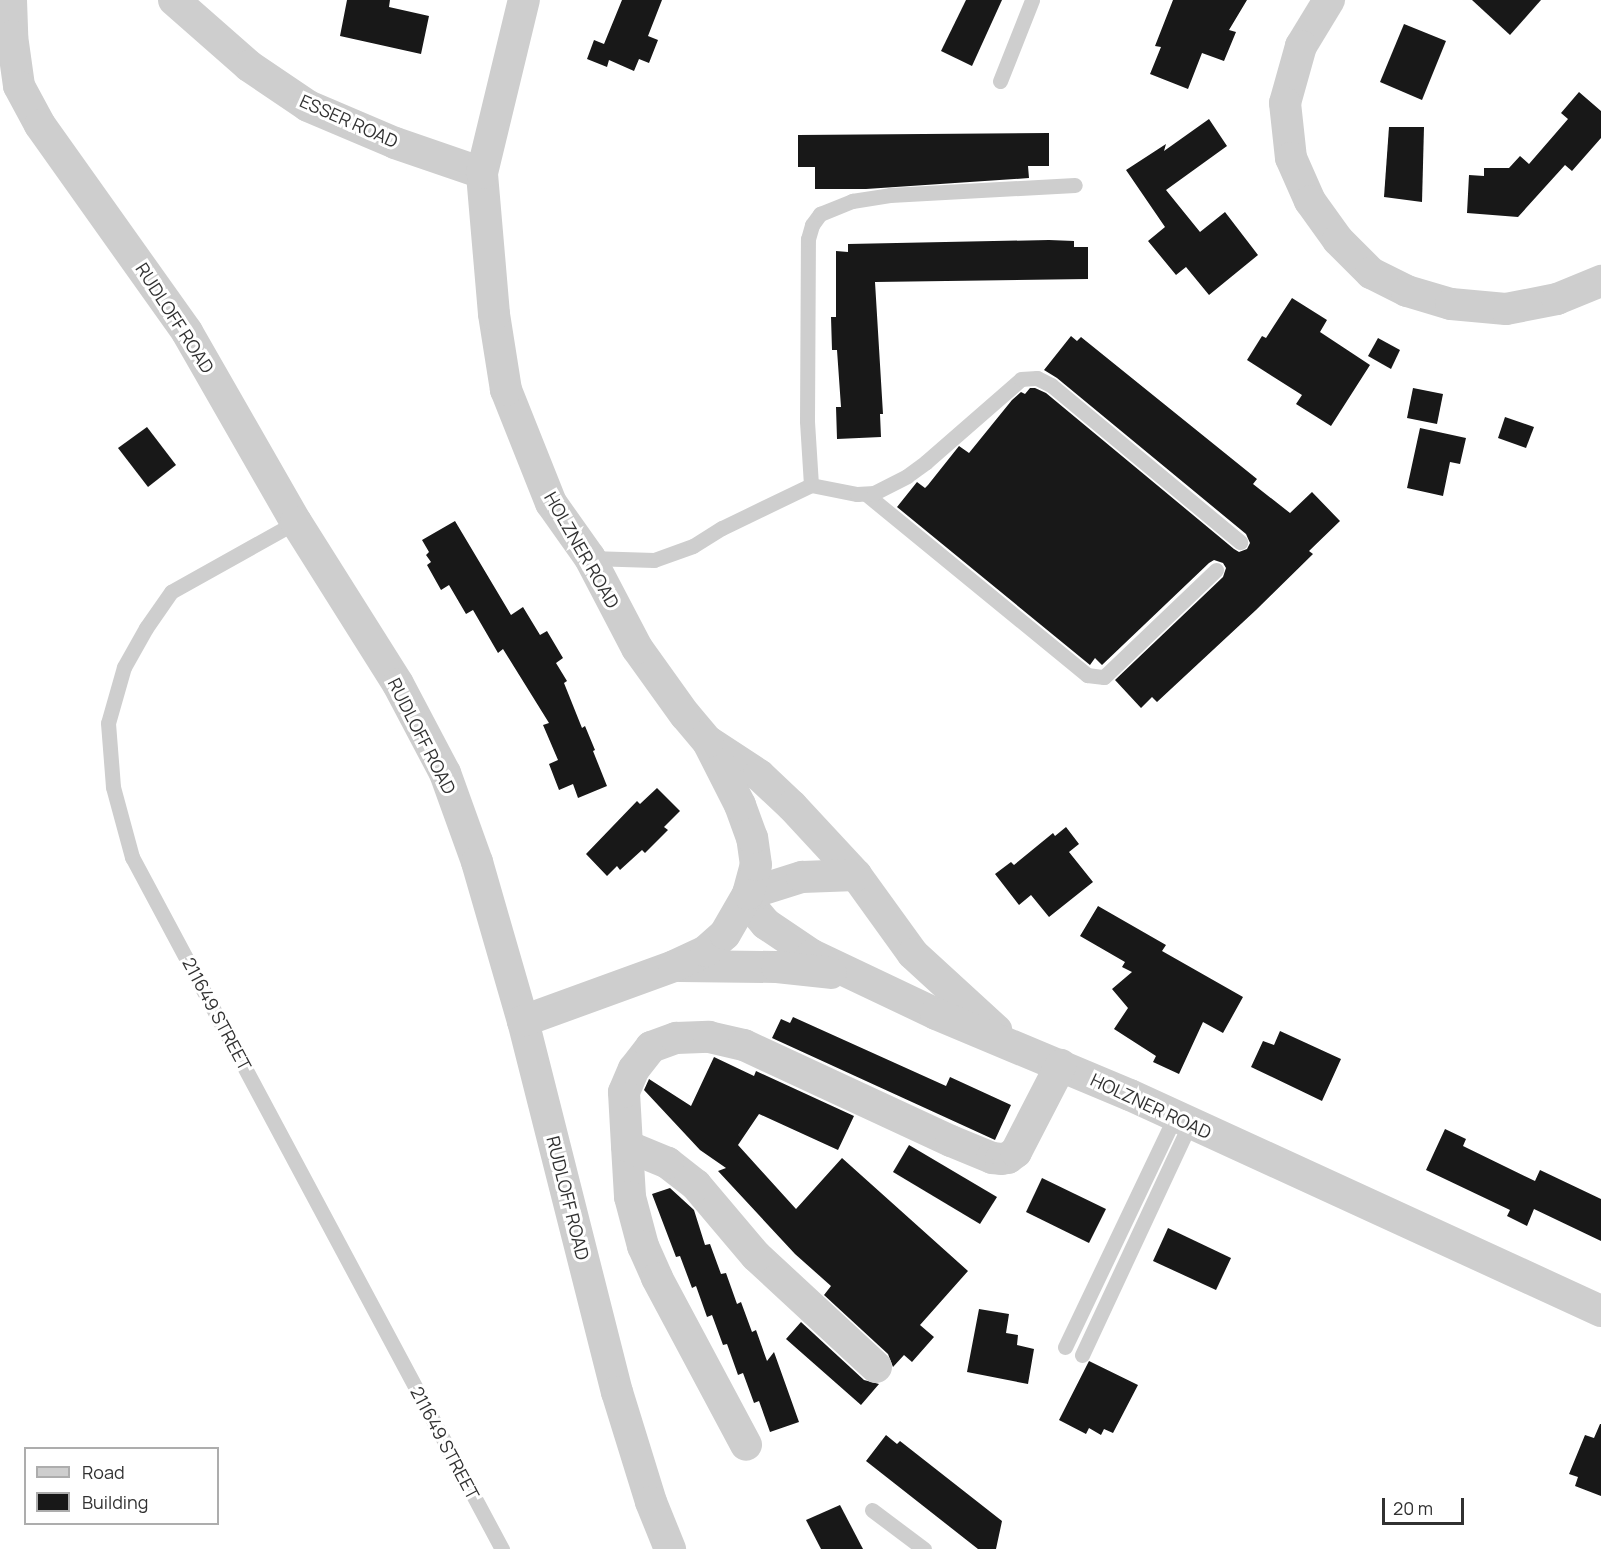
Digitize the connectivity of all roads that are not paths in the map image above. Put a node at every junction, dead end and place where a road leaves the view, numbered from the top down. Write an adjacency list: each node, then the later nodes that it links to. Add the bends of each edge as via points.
1 (11, 0): 12 (street, RUDLOFF ROAD, via 19,86 40,125 187,332)
2 (174, 0): 7 (street, ESSER ROAD, via 249,66 308,106 395,143)
3 (524, 0): 7 (street, HOLZNER ROAD)
4 (1032, 0): 6 (lane)
5 (1329, 0): 9 (street, via 1301,46 1285,103 1292,158 1310,201 1338,240 1371,273 1407,291 1451,304 1506,309 1557,299)
6 (1000, 81)
7 (482, 173): 14 (street, HOLZNER ROAD, via 506,390 551,503)
8 (1075, 185): 10 (lane, via 890,195 852,201 820,214 807,239)
9 (1601, 280)
10 (811, 485): 11 (lane); 14 (lane, via 693,546 654,560)
11 (866, 494): 13 (lane, via 907,476 1022,379 1037,378 1051,385); 15 (lane, via 1087,675 1104,677)
12 (296, 522): 21 (street, RUDLOFF ROAD, via 398,684 445,773 477,862); 32 (lane, 211649 STREET, via 171,592 146,628 123,667 108,723 113,787 132,857)
13 (1240, 542)
14 (590, 558): 16 (street, HOLZNER ROAD, via 638,648)
15 (1216, 570)
16 (708, 742): 17 (street, HOLZNER ROAD, via 759,776); 18 (street, HOLZNER ROAD, via 752,837 756,866)
17 (856, 875): 18 (street, via 802,877); 22 (street, HOLZNER ROAD, via 913,954)
18 (748, 894): 19 (street, HOLZNER ROAD, via 725,934 706,951); 20 (street, via 755,911 774,930 812,956)
19 (674, 966): 20 (street, via 810,969); 21 (street, HOLZNER ROAD)
20 (867, 981): 22 (street)
21 (523, 1021): 33 (street, RUDLOFF ROAD, via 617,1392)
22 (1011, 1044): 23 (street, HOLZNER ROAD)
23 (1061, 1065): 24 (street, HOLZNER ROAD); 25 (street, via 1016,1152 1001,1159 951,1141 744,1045 709,1036 676,1038 651,1047 634,1069 624,1092)
24 (1182, 1120): 26 (street, HOLZNER ROAD); 27 (lane); 28 (lane)
25 (627, 1146): 29 (street, via 668,1163 696,1185 756,1256); 30 (street, via 630,1197 643,1246)
26 (1601, 1311)
27 (1065, 1347)
28 (1082, 1355)
29 (876, 1367)
30 (746, 1445)
31 (872, 1510): 34 (lane)
32 (502, 1549)
33 (670, 1549)
34 (924, 1549)

